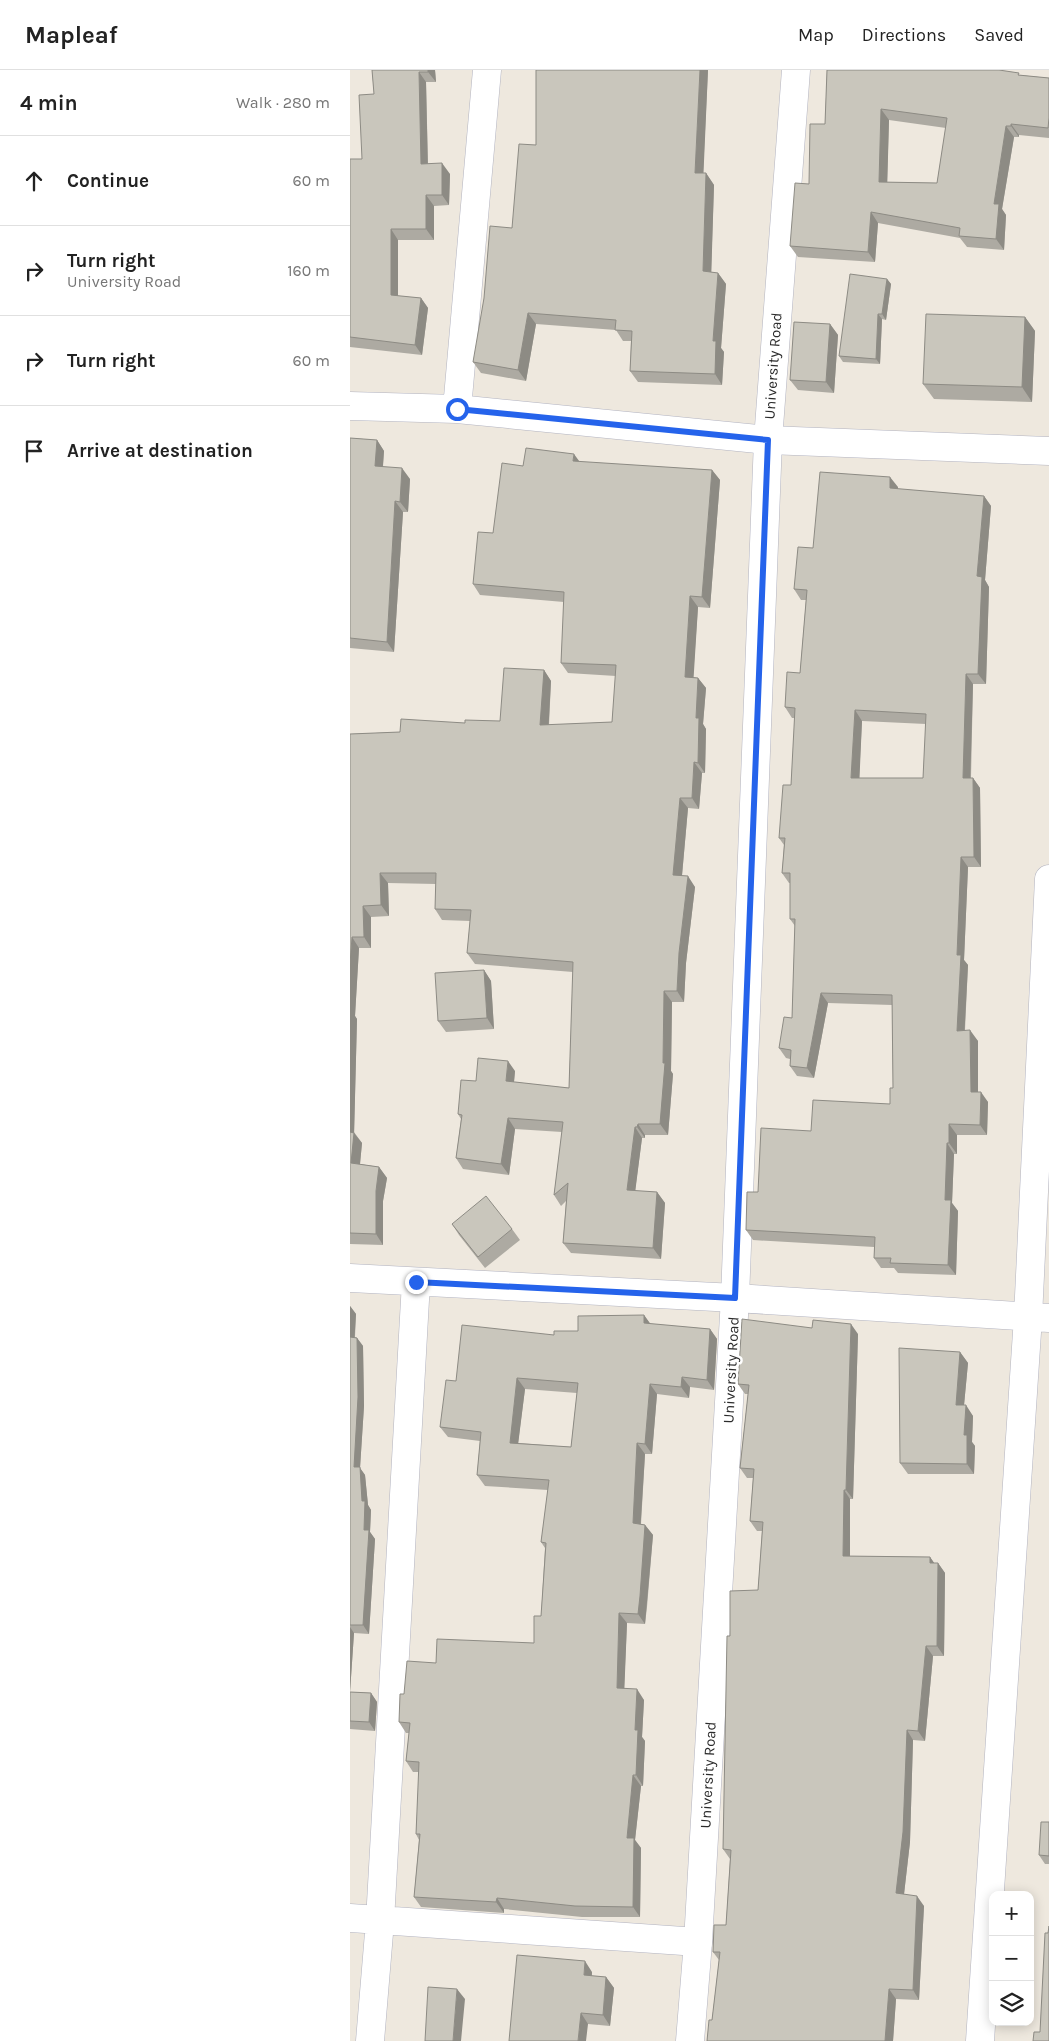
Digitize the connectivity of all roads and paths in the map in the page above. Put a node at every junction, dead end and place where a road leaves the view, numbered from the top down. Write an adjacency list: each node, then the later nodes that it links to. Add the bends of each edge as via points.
1 (487, 70): 4 (street)
2 (796, 70): 5 (street, University Road)
3 (350, 406): 4 (street)
4 (457, 409): 5 (street)
5 (768, 440): 6 (street); 10 (street, University Road)
6 (1049, 451)
7 (1049, 879): 11 (street)
8 (350, 1278): 9 (street)
9 (416, 1282): 10 (street); 13 (street)
10 (735, 1298): 11 (street); 14 (street, University Road)
11 (1039, 1318): 17 (street)
12 (350, 1918): 13 (street)
13 (380, 1921): 14 (street); 15 (street)
14 (698, 1942): 16 (street, University Road)
15 (370, 2041)
16 (690, 2041)
17 (980, 2041)

